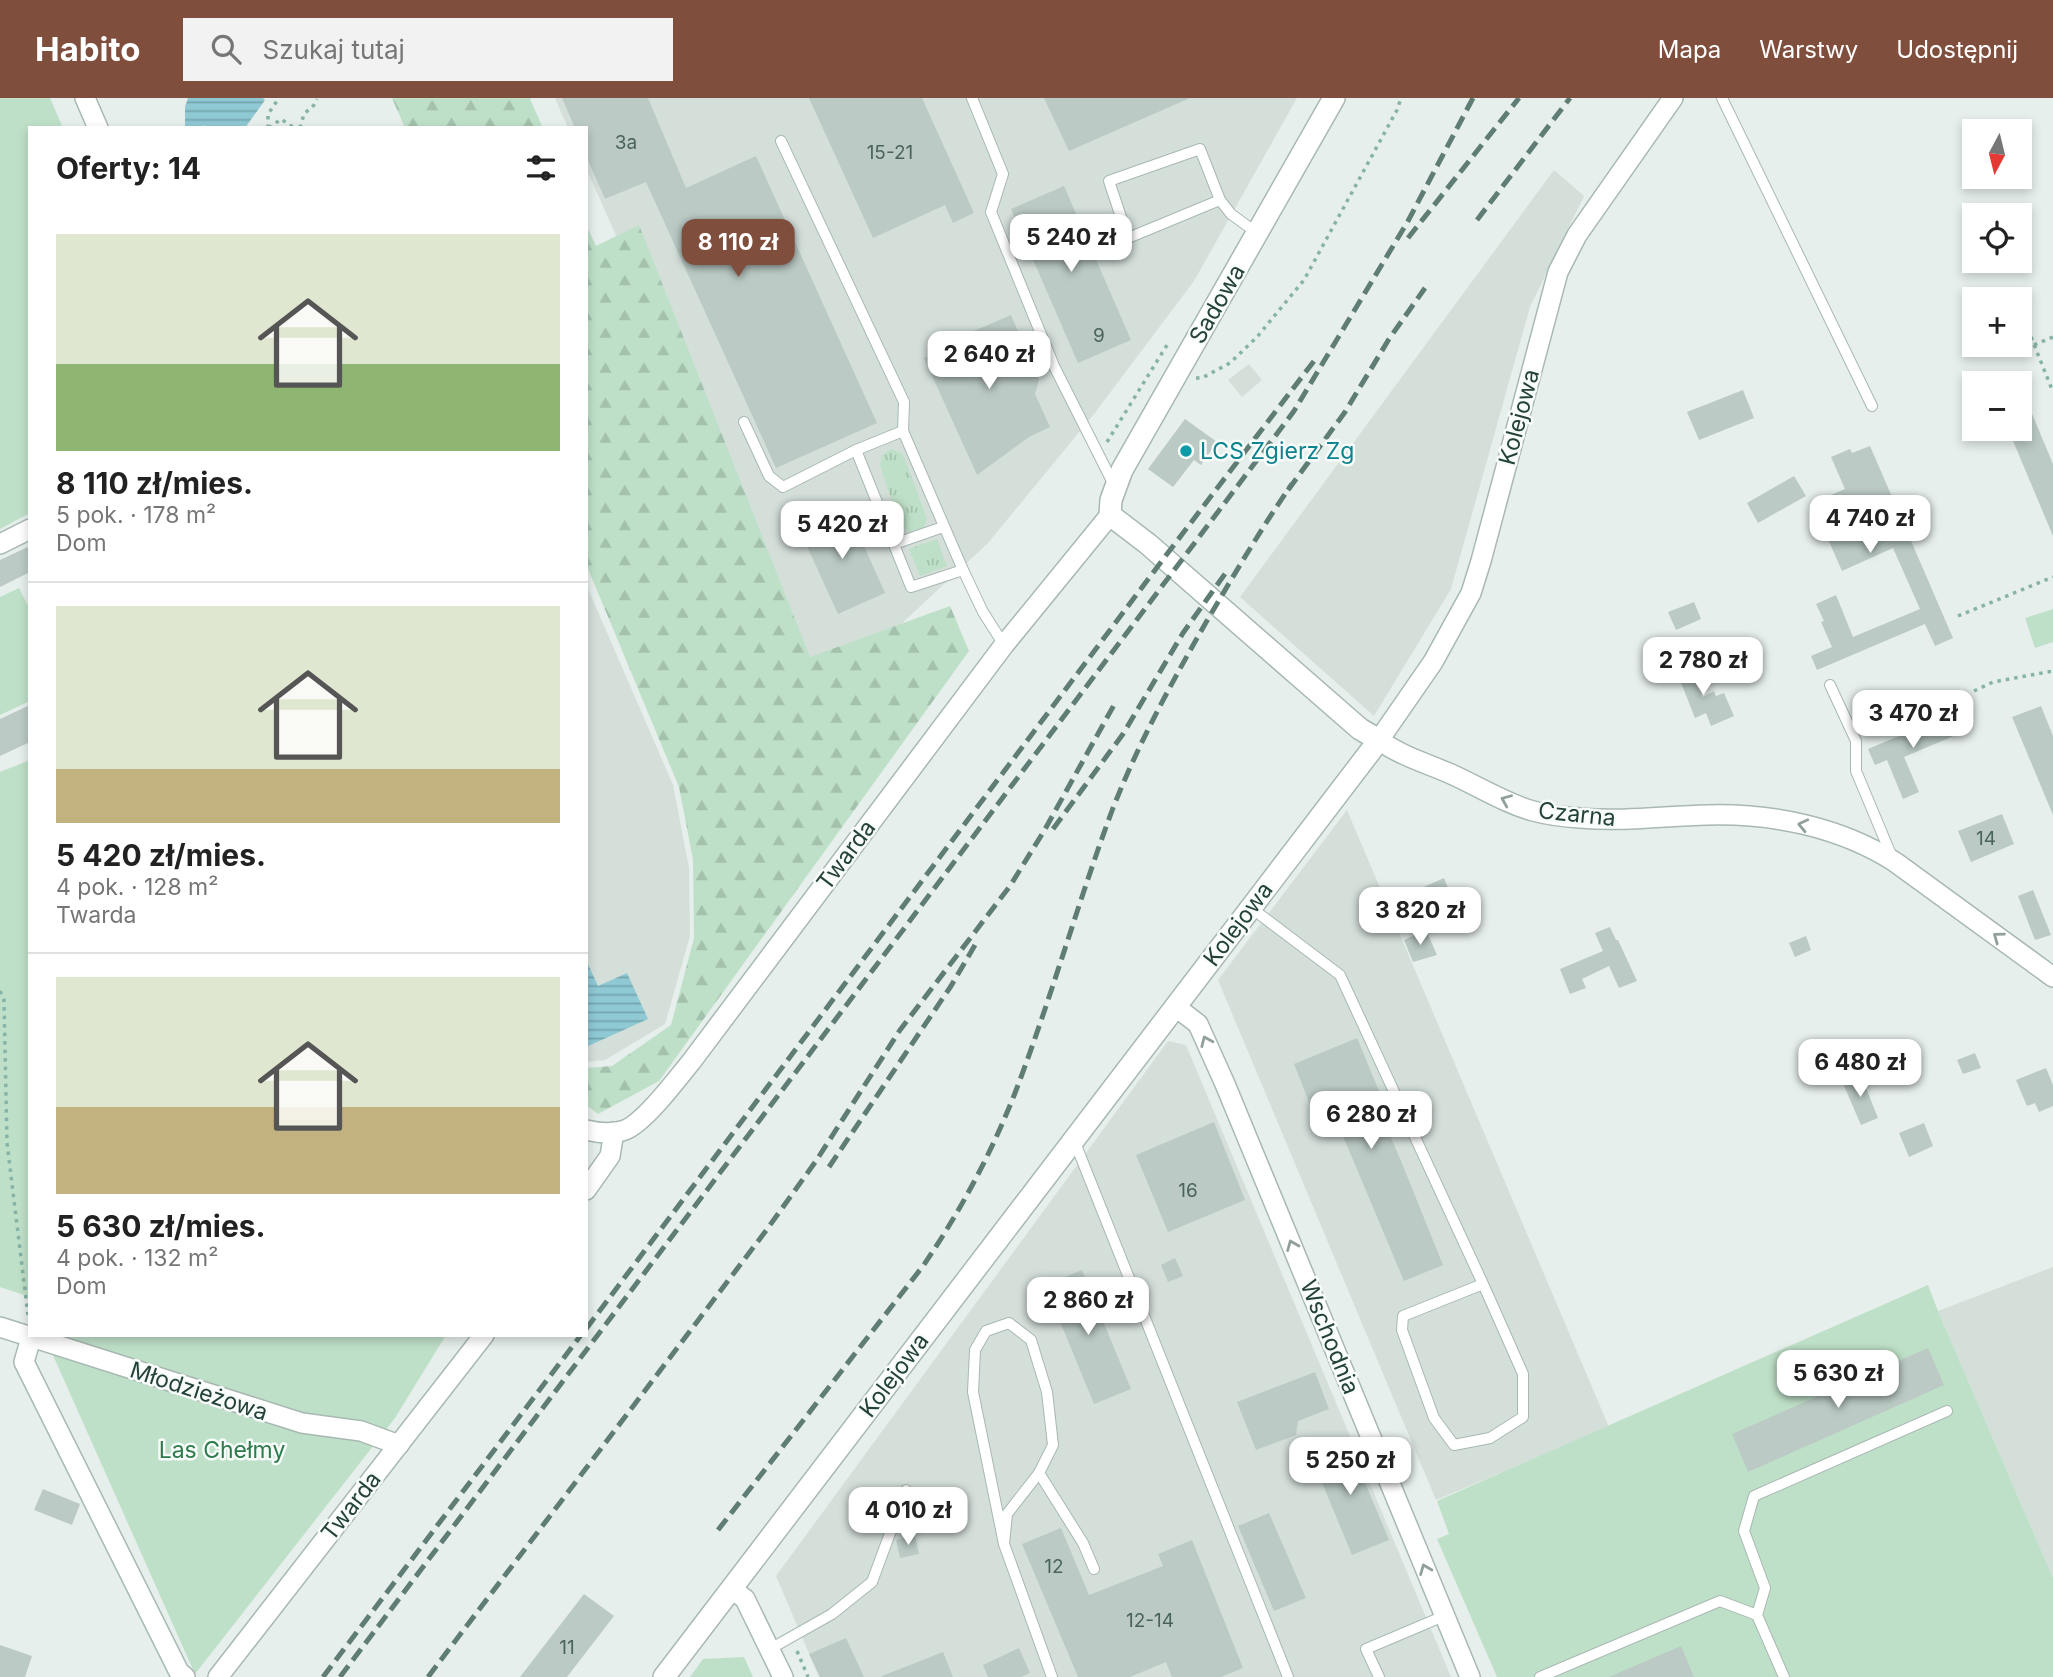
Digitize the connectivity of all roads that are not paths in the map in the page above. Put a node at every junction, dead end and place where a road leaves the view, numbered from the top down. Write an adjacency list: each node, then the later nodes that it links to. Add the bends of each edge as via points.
1 (85, 98): 6 (street)
2 (971, 98): 14 (lane, via 1003,174 991,212 1054,366)
3 (1334, 98): 9 (street, Sadowa)
4 (1673, 98): 23 (street, Kolejowa, via 1577,235 1558,272 1471,593 1433,662)
5 (1722, 98): 10 (lane)
6 (98, 126)
7 (781, 141): 12 (lane, via 904,402)
8 (1220, 200): 8 (lane, via 1199,149 1109,181 1128,238); 9 (lane)
9 (1258, 233): 14 (street, Sadowa)
10 (1872, 406)
11 (744, 422): 13 (lane, via 769,476 783,486)
12 (903, 431): 13 (lane); 16 (lane)
13 (856, 450): 19 (lane)
14 (1115, 487): 15 (street, Sadowa)
15 (1111, 515): 21 (street, Twarda); 23 (street, Czarna, via 1360,729)
16 (943, 527): 19 (lane); 20 (lane)
17 (28, 530): 18 (street)
18 (0, 544)
19 (894, 544): 20 (lane, via 911,587)
20 (963, 570): 21 (lane)
21 (1004, 645): 29 (street, Twarda, via 691,1062 635,1123)
22 (1830, 685): 24 (lane, via 1856,741 1856,771)
23 (1379, 740): 24 (street, Czarna, one-way to 23, via 1837,834 1776,819 1709,815 1606,820 1531,810); 25 (street, Kolejowa)
24 (1895, 862): 26 (street, Czarna, one-way to 24)
25 (1250, 907): 27 (street, Kolejowa); 32 (lane, via 1340,975)
26 (2053, 977)
27 (1176, 1007): 30 (street, Kolejowa); 45 (street, Wschodnia, one-way to 27, via 1226,1084 1198,1024)
28 (588, 1130): 29 (street)
29 (614, 1132): 31 (street, via 610,1156)
30 (1074, 1139): 43 (street, Kolejowa); 52 (lane)
31 (588, 1187)
32 (1483, 1284): 32 (lane, via 1403,1316 1402,1329 1434,1418 1454,1444 1490,1438 1523,1417 1523,1374)
33 (0, 1327): 34 (street, Młodzieżowa)
34 (28, 1337)
35 (482, 1337): 38 (street, Twarda)
36 (31, 1338): 38 (street, Młodzieżowa, via 302,1423 361,1431); 47 (street, via 24,1362)
37 (1947, 1411): 44 (lane, via 1754,1496 1744,1531 1765,1587)
38 (399, 1445): 48 (street, Twarda)
39 (1040, 1473): 41 (lane); 41 (lane, via 1053,1445 1047,1392 1031,1340 1009,1323 986,1331 975,1350 973,1392); 42 (lane)
40 (906, 1490): 46 (lane, via 872,1582 832,1614)
41 (1003, 1514): 51 (lane, via 1004,1544)
42 (1094, 1569)
43 (732, 1589): 46 (street, via 745,1599); 49 (street, Kolejowa)
44 (1757, 1615): 55 (lane, via 1720,1601); 56 (lane)
45 (1444, 1616): 53 (lane, via 1366,1649); 54 (street, Wschodnia)
46 (770, 1648): 50 (street)
47 (185, 1677)
48 (218, 1677)
49 (664, 1677)
50 (783, 1677)
51 (1052, 1677)
52 (1288, 1677)
53 (1379, 1677)
54 (1470, 1677)
55 (1540, 1677)
56 (1784, 1677)

